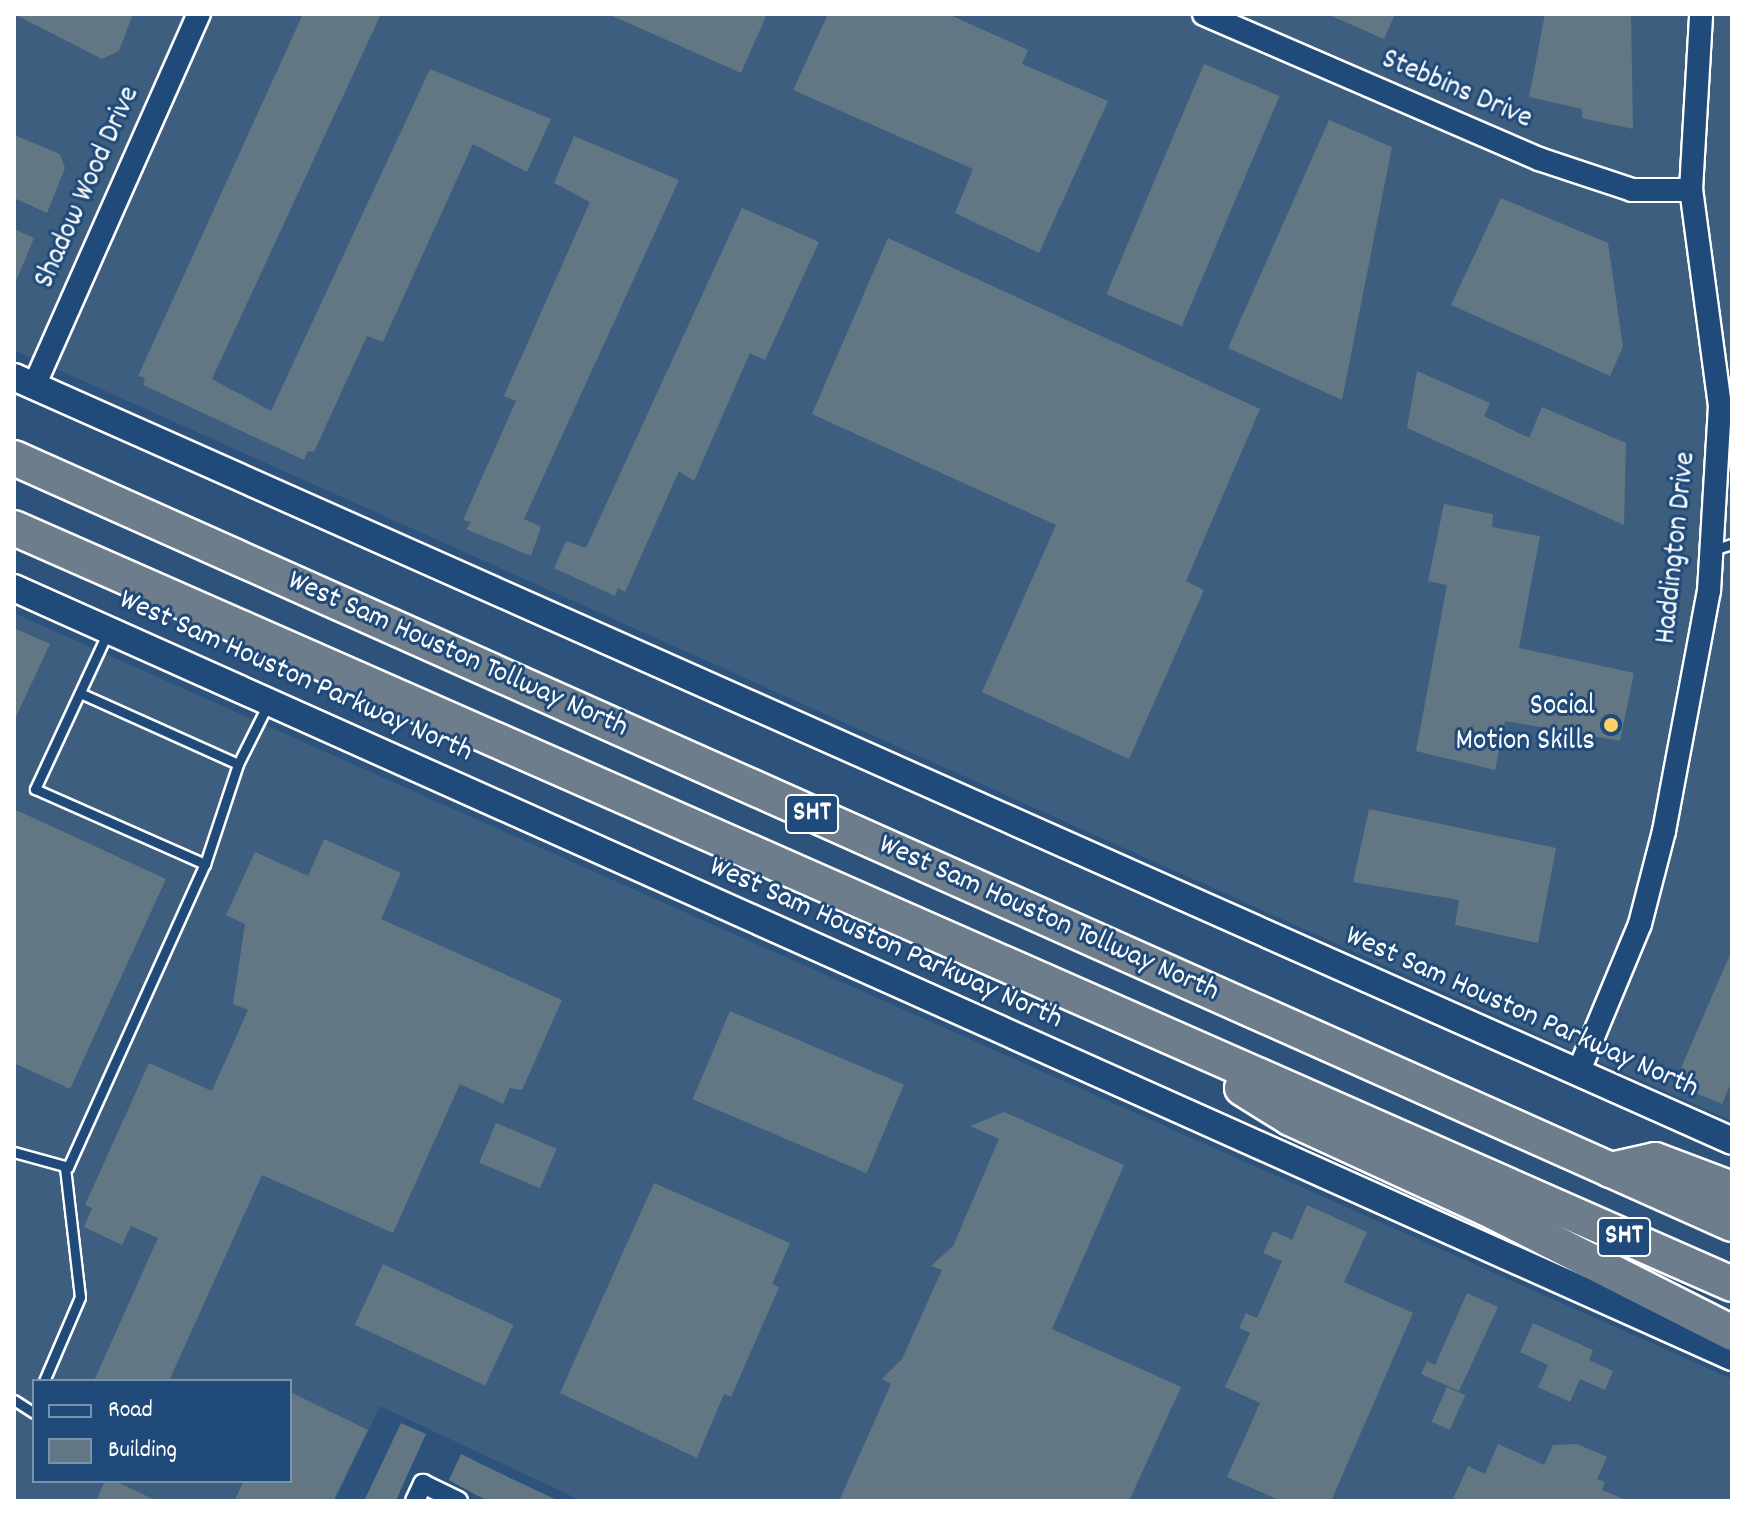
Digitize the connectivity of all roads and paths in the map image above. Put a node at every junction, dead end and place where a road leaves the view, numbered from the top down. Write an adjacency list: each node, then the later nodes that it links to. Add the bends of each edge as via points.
1 (199, 14): 6 (street, Shadow Wood Drive)
2 (1204, 14): 4 (street, Stebbins Drive, via 1539,159 1632,190)
3 (1701, 14): 4 (street, Haddington Drive)
4 (1691, 190): 5 (street, Haddington Drive)
5 (1724, 365): 9 (street, Haddington Drive)
6 (24, 382): 17 (main road, West Sam Houston Parkway North)
7 (14, 458): 21 (highway, West Sam Houston Tollway North / SHT)
8 (14, 528): 16 (highway, West Sam Houston Tollway North / SHT)
9 (1722, 547): 17 (street, Haddington Drive, via 1640,924)
10 (14, 588): 11 (main road, West Sam Houston Parkway North)
11 (109, 631): 12 (lane); 13 (main road, West Sam Houston Parkway North)
12 (80, 693): 14 (lane); 15 (lane, via 35,789)
13 (269, 702): 14 (lane); 26 (main road, West Sam Houston Parkway North)
14 (238, 764): 15 (lane)
15 (205, 864): 20 (lane)
16 (1137, 1022): 24 (highway, West Sam Houston Tollway North / SHT); 25 (highway, via 1290,1118 1486,1208)
17 (1578, 1073): 18 (main road, West Sam Houston Parkway North)
18 (1732, 1141)
19 (14, 1152): 20 (lane)
20 (65, 1167): 27 (lane, via 80,1297)
21 (1610, 1170): 22 (highway, via 1655,1160); 23 (highway, West Sam Houston Tollway North / SHT)
22 (1732, 1189)
23 (1732, 1224)
24 (1732, 1284)
25 (1732, 1333)
26 (1732, 1357)
27 (45, 1379)
28 (415, 1501): 29 (street, via 423,1484)
29 (458, 1501)

